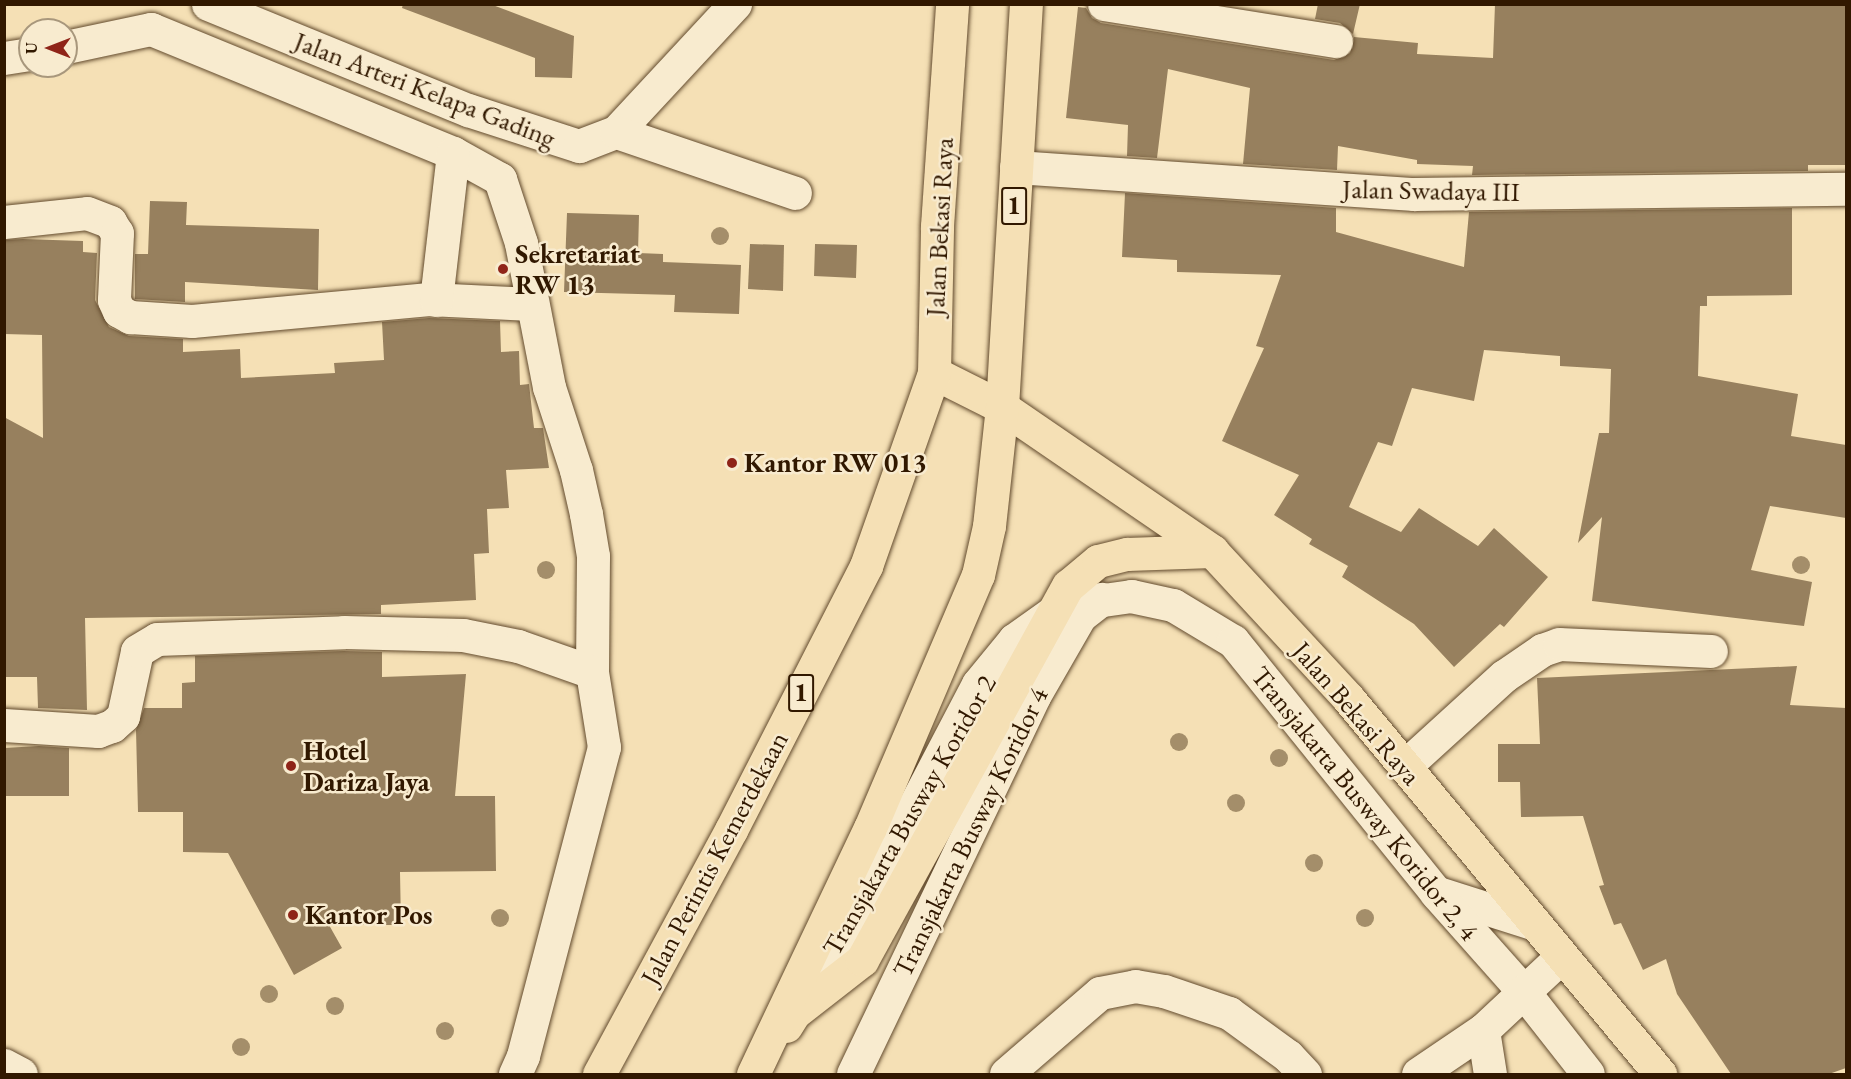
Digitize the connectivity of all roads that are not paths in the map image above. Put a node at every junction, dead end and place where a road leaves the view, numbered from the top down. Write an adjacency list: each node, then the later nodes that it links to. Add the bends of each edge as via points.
1 (208, 4): 8 (street, Jalan Arteri Kelapa Gading, via 528,130 579,146)
2 (735, 4): 8 (street, Jalan Arteri Kelapa Gading)
3 (952, 4): 16 (main road, Jalan Bekasi Raya / 1, via 937,226)
4 (1026, 4): 10 (main road, 1)
5 (1104, 4): 6 (street)
6 (1336, 41)
7 (78, 44): 9 (street, Jalan Arteri Kelapa Gading, via 151,29)
8 (616, 132): 12 (street)
9 (453, 153): 14 (street); 15 (street, Jalan Arteri Kelapa Gading, via 500,178 521,243)
10 (1016, 167): 11 (street, Jalan Swadaya III, via 1414,194); 17 (main road, 1)
11 (1846, 189)
12 (795, 193)
13 (4, 222): 14 (street, via 87,213 110,222 117,233 114,300 119,311 130,317 192,321)
14 (436, 300): 15 (street)
15 (531, 304): 22 (street, via 549,387 576,470 593,556)
16 (934, 373): 17 (main road, Jalan Bekasi Raya); 35 (main road, Jalan Perintis Kemerdekaan / 1, via 866,566 731,830)
17 (1002, 407): 18 (main road, Jalan Bekasi Raya); 33 (main road, 1, via 989,526 969,602 870,828)
18 (1212, 551): 20 (main road, via 1127,554 1098,561 1068,586); 24 (main road, Jalan Bekasi Raya, via 1348,698)
19 (1102, 599): 20 (street, via 1068,605); 25 (street, Transjakarta Busway Koridor 2, 4, via 1131,596 1173,605 1233,641); 36 (street, Transjakarta Busway Koridor 4, via 1080,616 1034,696)
20 (1052, 613): 29 (main road, via 862,960)
21 (1711, 651): 24 (street, via 1559,644 1542,650 1504,676)
22 (592, 672): 23 (street, via 518,646 464,635 344,633 157,639 137,651 123,716 112,726 98,731); 32 (street, via 604,747)
23 (4, 725)
24 (1405, 766): 26 (main road, Jalan Bekasi Raya)
25 (1436, 893): 26 (street); 28 (street, Transjakarta Busway Koridor 2, 4)
26 (1535, 924): 27 (main road, Jalan Bekasi Raya)
27 (1562, 956): 28 (street); 42 (main road, Jalan Bekasi Raya)
28 (1523, 991): 30 (street); 41 (street, Transjakarta Busway Koridor 2, 4)
29 (794, 1013): 33 (street)
30 (1483, 1030): 39 (street); 40 (street)
31 (4, 1065): 34 (street)
32 (519, 1065)
33 (754, 1073)
34 (21, 1074)
35 (599, 1074)
36 (853, 1074)
37 (1006, 1074): 38 (street, via 1100,993 1135,986 1164,991 1228,1013 1288,1056)
38 (1305, 1074)
39 (1418, 1074)
40 (1490, 1074)
41 (1588, 1074)
42 (1660, 1074)

